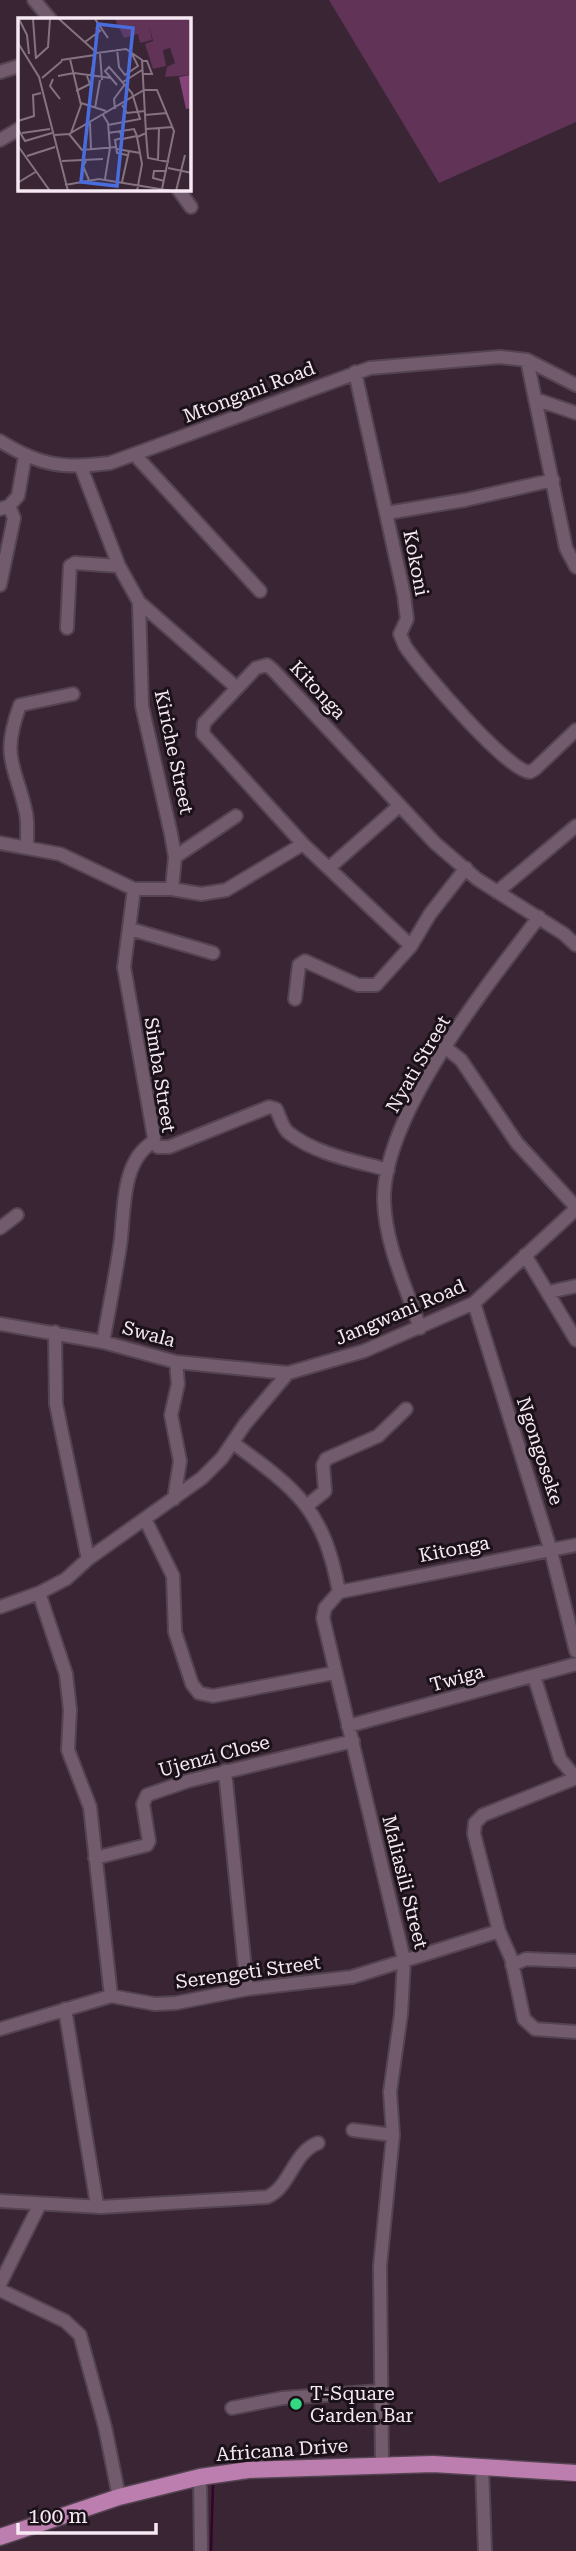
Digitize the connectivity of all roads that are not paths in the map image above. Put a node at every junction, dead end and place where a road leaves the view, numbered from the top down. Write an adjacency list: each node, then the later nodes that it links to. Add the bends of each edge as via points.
1 (34, 0): 2 (street)
2 (49, 18)
3 (18, 66): 4 (street)
4 (0, 72)
5 (18, 130): 6 (street)
6 (0, 141)
7 (179, 191): 8 (street)
8 (191, 207)
9 (523, 360): 10 (street, Mtongani Road, via 487,357); 11 (street); 12 (street)
10 (355, 372): 15 (street, Mtongani Road); 20 (street, Kokoni)
11 (576, 385)
12 (535, 398): 13 (street); 18 (street)
13 (576, 413)
14 (0, 441): 16 (street, Mtongani Road)
15 (135, 455): 17 (street, Mtongani Road); 24 (street)
16 (24, 456): 17 (street, Mtongani Road); 19 (street, via 18,496)
17 (81, 467): 21 (street, Kiriche Street)
18 (553, 480): 20 (street); 22 (street, via 566,548)
19 (4, 507): 23 (street, via 14,518)
20 (387, 513): 29 (street, Kokoni, via 406,609 400,634 438,688 523,772 535,769)
21 (119, 566): 25 (street, Kiriche Street); 26 (street, via 70,566)
22 (576, 568)
23 (0, 585)
24 (260, 591)
25 (139, 602): 27 (street); 36 (street, Kiriche Street, via 142,706)
26 (67, 628)
27 (237, 688): 30 (street, Kitonga, via 256,668 267,665); 34 (street, Kitonga, via 204,723 203,734)
28 (73, 694): 35 (street, via 20,705 6,732 5,763 26,814)
29 (576, 730)
30 (398, 806): 37 (street); 38 (street, Kitonga)
31 (236, 816): 36 (street)
32 (576, 826): 41 (street)
33 (0, 843): 35 (street)
34 (303, 844): 37 (street, Kitonga); 40 (street, via 226,890 201,894)
35 (27, 846): 39 (street, via 60,854)
36 (174, 858): 40 (street, Kiriche Street)
37 (330, 867): 45 (street, Kitonga)
38 (466, 868): 41 (street, Kitonga); 45 (street, via 429,914)
39 (134, 889): 40 (street); 43 (street, Simba Street)
40 (172, 889)
41 (497, 892): 42 (street, Kitonga)
42 (539, 917): 44 (street, Kitonga); 48 (street, Nyati Street)
43 (130, 929): 46 (street); 49 (street, Simba Street, via 124,967)
44 (576, 945)
45 (411, 946): 47 (street, via 389,973 370,987 305,961 299,965)
46 (213, 953)
47 (295, 999)
48 (446, 1048): 51 (street, Nyati Street, via 416,1099); 52 (street, via 461,1060 517,1143)
49 (148, 1146): 50 (street); 51 (street, via 169,1147 269,1107 276,1109 286,1132 314,1147); 63 (street, Simba Street, via 132,1170 123,1206)
50 (126, 1149)
51 (388, 1170): 60 (street, Nyati Street, via 384,1199 389,1236)
52 (576, 1208): 55 (street, Jangwani Road)
53 (17, 1215): 54 (street)
54 (0, 1228)
55 (525, 1255): 57 (street); 58 (street, Jangwani Road)
56 (576, 1286): 57 (street)
57 (549, 1292): 62 (street)
58 (474, 1303): 60 (street, Jangwani Road); 72 (street, Ngongoseke)
59 (0, 1324): 61 (street, Swala)
60 (419, 1328): 65 (street, Jangwani Road, via 364,1351)
61 (55, 1332): 63 (street, Swala); 73 (street, via 56,1404)
62 (576, 1340)
63 (103, 1342): 64 (street, Swala)
64 (176, 1362): 65 (street, Swala); 68 (street, via 178,1384 171,1415 180,1461)
65 (288, 1373): 67 (street)
66 (406, 1409): 69 (street, via 378,1436 326,1459 325,1491)
67 (233, 1443): 68 (street, via 202,1478); 69 (street)
68 (174, 1499): 70 (street)
69 (308, 1505): 74 (street, via 333,1557)
70 (145, 1519): 73 (street); 79 (street, via 173,1576 175,1632 199,1693 213,1696)
71 (576, 1545): 72 (street, Kitonga)
72 (551, 1551): 74 (street, Kitonga); 77 (street, Ngongoseke)
73 (88, 1559): 75 (street, via 66,1579)
74 (339, 1592): 79 (street, Maliasili Street, via 323,1618)
75 (39, 1593): 76 (street); 85 (street, via 66,1674 68,1750 90,1807)
76 (0, 1607)
77 (576, 1651)
78 (576, 1664): 80 (street, Twiga)
79 (334, 1673): 81 (street, Maliasili Street)
80 (534, 1676): 81 (street, Twiga); 84 (street, via 560,1759)
81 (348, 1726): 82 (street, Maliasili Street)
82 (352, 1741): 83 (street, Ujenzi Close); 87 (street, Maliasili Street)
83 (225, 1771): 85 (street, Ujenzi Close, via 147,1795 143,1804 147,1845); 90 (street)
84 (576, 1777): 86 (street, via 483,1815 475,1823)
85 (95, 1858): 91 (street)
86 (499, 1931): 87 (street, Serengeti Street); 89 (street)
87 (404, 1960): 90 (street, Serengeti Street, via 352,1977); 96 (street, Maliasili Street, via 390,2092)
88 (576, 1961): 89 (street, via 526,1959)
89 (512, 1965): 94 (street, via 527,2025)
90 (247, 1989): 91 (street, Serengeti Street, via 156,2004)
91 (111, 1996): 92 (street, Serengeti Street)
92 (65, 2009): 93 (street, Serengeti Street); 100 (street)
93 (0, 2029)
94 (576, 2032)
95 (353, 2130): 96 (street)
96 (393, 2135): 103 (street, Maliasili Street, via 380,2266)
97 (318, 2143): 100 (street, via 306,2148 270,2196 133,2207)
98 (0, 2201): 99 (street)
99 (40, 2204): 100 (street); 101 (street)
100 (97, 2205)
101 (0, 2284)
102 (0, 2290): 109 (street, via 65,2321 80,2335)
103 (380, 2391): 104 (street, via 283,2398); 105 (street, Maliasili Street)
104 (232, 2408)
105 (382, 2465): 106 (main road, Africana Drive); 108 (main road, Africana Drive, via 248,2470)
106 (482, 2468): 107 (main road, Africana Drive); 112 (street)
107 (576, 2473)
108 (200, 2477): 109 (main road, Africana Drive); 111 (street)
109 (119, 2497): 110 (main road, Africana Drive)
110 (0, 2538)
111 (201, 2551)
112 (485, 2551)

